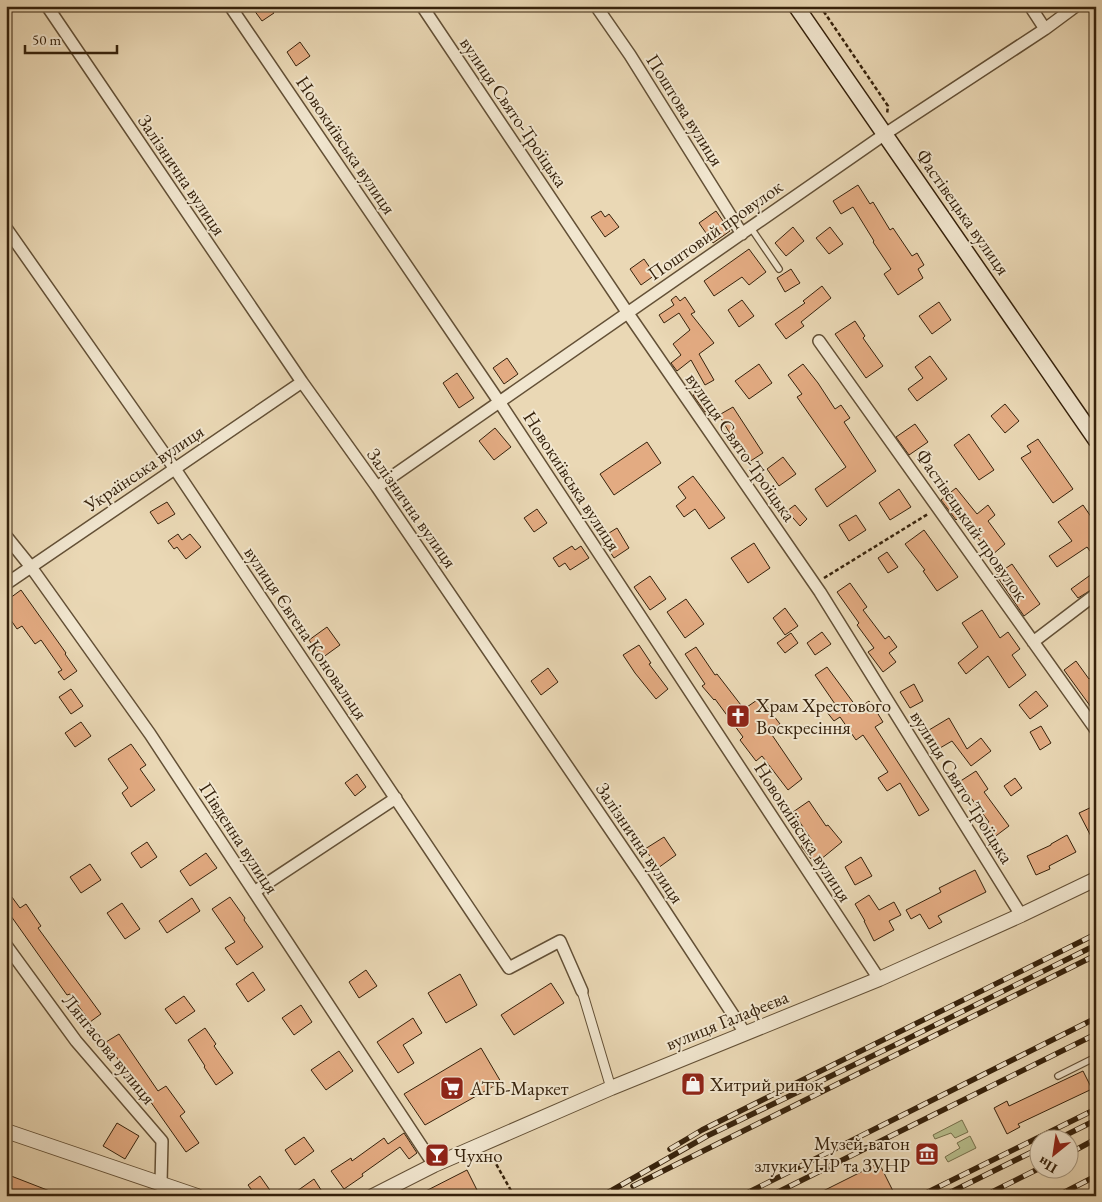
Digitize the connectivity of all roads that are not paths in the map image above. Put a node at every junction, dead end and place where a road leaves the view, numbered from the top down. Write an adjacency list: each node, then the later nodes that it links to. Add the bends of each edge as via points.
1 (47, 6): 15 (street, Залізнична вулиця)
2 (230, 6): 16 (street, Новокиївська вулиця)
3 (422, 6): 13 (street, вулиця Свято-Троїцька)
4 (596, 6): 11 (street, Поштова вулиця)
5 (796, 6): 9 (main road, Фастівецька вулиця)
6 (1030, 6): 8 (street)
7 (1076, 6): 8 (street, Поштовий провулок)
8 (1045, 29): 9 (street, Поштовий провулок)
9 (884, 134): 11 (street, Поштовий провулок); 17 (main road, Фастівецька вулиця)
10 (6, 228): 18 (street, вулиця Євгена Коновальця)
11 (746, 231): 12 (lane); 13 (street, Поштовий провулок)
12 (779, 269)
13 (627, 312): 16 (street, Поштовий провулок); 29 (street, вулиця Свято-Троїцька, via 815,584)
14 (819, 341): 24 (street, Фастівецький провулок)
15 (302, 382): 18 (street, Українська вулиця); 19 (street, Залізнична вулиця)
16 (500, 403): 19 (street, Поштовий провулок); 31 (street, Новокиївська вулиця)
17 (1096, 440)
18 (175, 469): 21 (street, Українська вулиця); 26 (street, вулиця Євгена Коновальця)
19 (377, 487): 33 (street, Залізнична вулиця)
20 (6, 536): 21 (street, Південна вулиця)
21 (31, 567): 22 (street, Українська вулиця); 28 (street, Південна вулиця, via 150,734)
22 (6, 584)
23 (1096, 594): 24 (street)
24 (1033, 642): 25 (street, Фастівецький провулок)
25 (1096, 730)
26 (396, 798): 28 (street); 32 (street, вулиця Євгена Коновальця, via 509,968 560,941)
27 (1096, 879): 29 (street, вулиця Галафеєва)
28 (254, 892): 38 (street, Південна вулиця)
29 (1021, 915): 31 (street, вулиця Галафеєва)
30 (6, 944): 39 (street, Лянгасова вулиця, via 76,1041 162,1141)
31 (879, 979): 33 (street, вулиця Галафеєва)
32 (582, 991): 36 (street)
33 (744, 1033): 36 (street, вулиця Галафеєва)
34 (1096, 1057): 35 (lane)
35 (1058, 1076)
36 (611, 1088): 38 (street, вулиця Галафеєва)
37 (6, 1131): 39 (street)
38 (434, 1165): 41 (street, вулиця Галафеєва)
39 (161, 1183): 40 (street)
40 (197, 1196)
41 (373, 1196)

